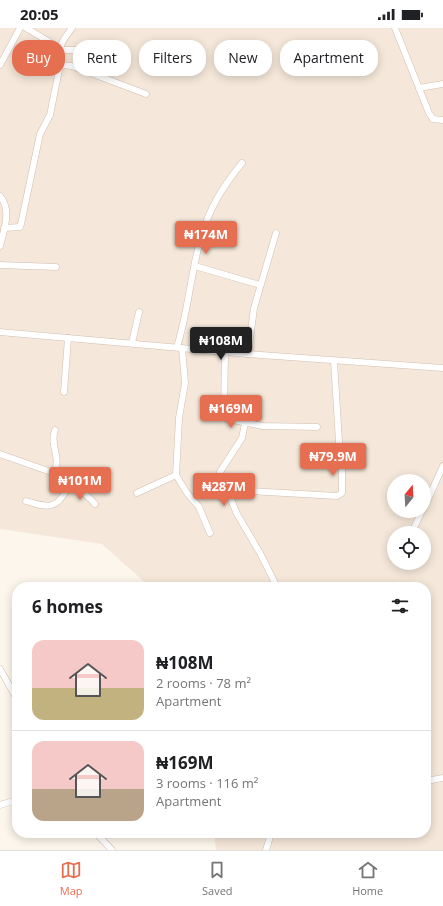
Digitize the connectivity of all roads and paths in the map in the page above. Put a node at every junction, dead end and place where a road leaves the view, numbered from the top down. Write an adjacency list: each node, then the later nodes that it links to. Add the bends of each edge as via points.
1 (20, 28): 7 (street)
2 (26, 28): 5 (street)
3 (72, 28): 6 (street)
4 (395, 28): 11 (street)
5 (47, 40)
6 (64, 40)
7 (0, 65)
8 (65, 65): 12 (street)
9 (58, 76): 16 (street, via 50,115 40,134 20,227)
10 (443, 84): 11 (street)
11 (419, 88): 13 (street, via 428,113 433,119)
12 (146, 94)
13 (443, 120)
14 (242, 163): 20 (street, via 226,184 207,220)
15 (0, 196): 16 (street, via 5,201 7,214)
16 (4, 228): 18 (street)
17 (276, 233): 22 (street)
18 (0, 246)
19 (0, 265): 21 (street)
20 (195, 266): 22 (street); 27 (street)
21 (56, 267)
22 (260, 285): 29 (street)
23 (139, 312): 26 (street)
24 (0, 332): 25 (street)
25 (68, 338): 26 (street); 32 (street)
26 (132, 343): 27 (street)
27 (179, 348): 28 (street); 39 (street, via 184,383)
28 (225, 352): 29 (street); 33 (street, via 225,416)
29 (248, 354): 30 (street)
30 (334, 361): 31 (street); 43 (street, via 342,493 337,496)
31 (443, 368)
32 (64, 392)
33 (245, 423): 34 (street); 43 (street, via 238,444 220,472)
34 (316, 427)
35 (55, 430): 38 (street, via 53,441 57,463)
36 (0, 454): 38 (street)
37 (442, 469): 41 (street)
38 (54, 473): 40 (street)
39 (176, 475): 42 (street); 46 (street, via 199,506)
40 (67, 489): 44 (street, via 58,503 50,506); 45 (street, via 84,493)
41 (431, 492)
42 (137, 493)
43 (228, 493): 47 (street)
44 (26, 501)
45 (96, 504)
46 (210, 533)
47 (274, 582)
48 (0, 669): 49 (street)
49 (12, 690)
50 (443, 778): 51 (street)
51 (431, 781)
52 (12, 801): 53 (street)
53 (0, 805)
54 (101, 838): 56 (street)
55 (270, 838): 57 (street)
56 (112, 850)
57 (266, 850)

